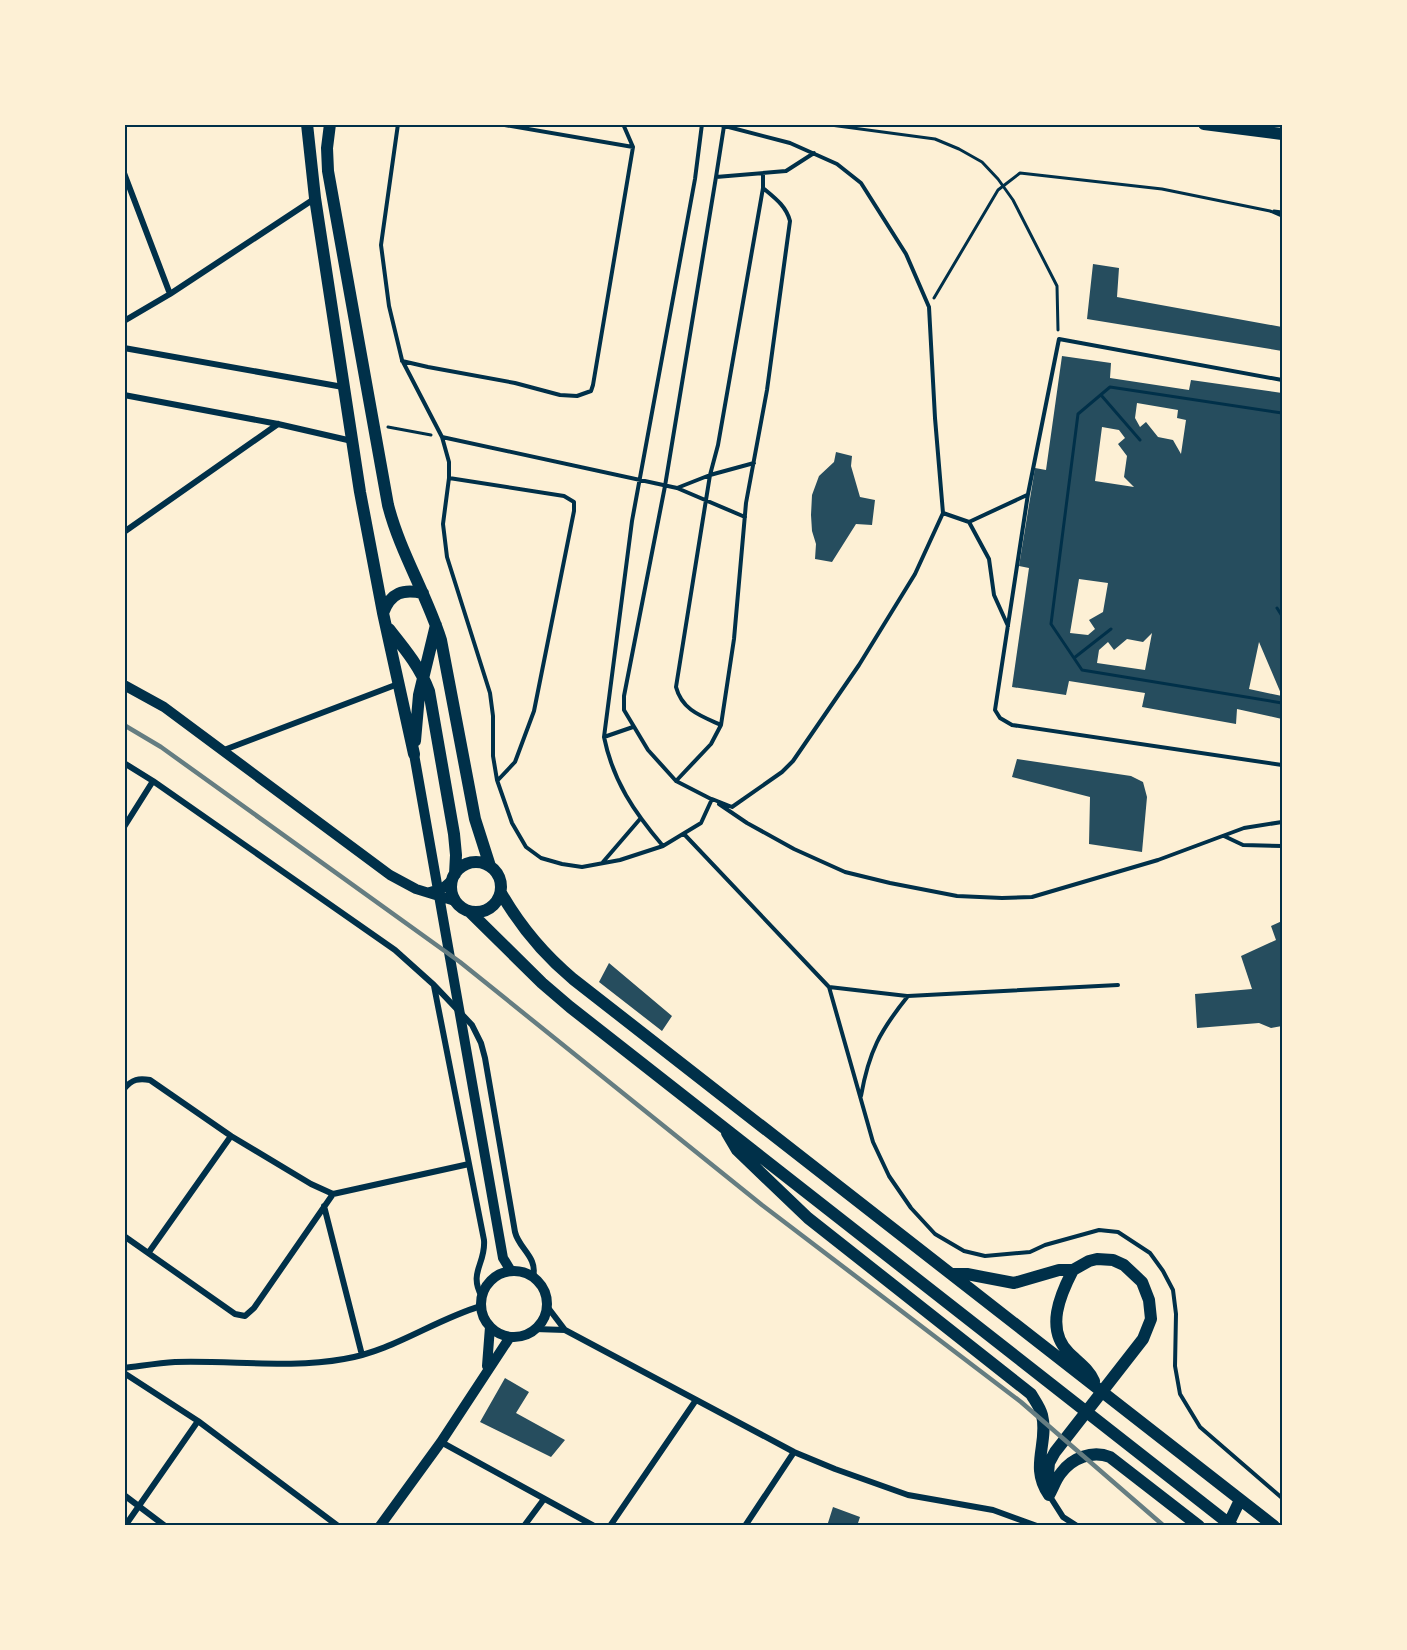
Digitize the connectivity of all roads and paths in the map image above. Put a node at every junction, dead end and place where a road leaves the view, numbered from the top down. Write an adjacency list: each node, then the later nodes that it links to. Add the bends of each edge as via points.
1 (307, 124): 20 (main road)
2 (330, 124): 15 (main road)
3 (337, 124): 15 (main road)
4 (398, 124): 27 (lane, via 381,245 389,306)
5 (499, 124): 13 (lane)
6 (623, 124): 13 (lane)
7 (702, 124): 42 (lane)
8 (717, 124): 11 (lane)
9 (823, 124): 22 (path, via 935,139 982,162 1013,200)
10 (1204, 124): 12 (main road)
11 (724, 126): 14 (lane); 18 (lane)
12 (1282, 134)
13 (633, 147): 27 (lane, via 591,391 577,396 560,395)
14 (814, 153): 17 (lane, via 786,171); 24 (lane, via 837,164 861,183 906,254)
15 (328, 171): 28 (main road)
16 (124, 173): 23 (street)
17 (763, 174): 18 (lane); 19 (lane)
18 (716, 177): 43 (lane)
19 (763, 188): 39 (lane, via 782,204 790,221); 40 (lane)
20 (315, 198): 23 (street); 30 (main road)
21 (1282, 214): 24 (path, via 1162,189 1020,173 998,190)
22 (1057, 286)
23 (170, 294): 25 (street)
24 (929, 307): 47 (lane)
25 (124, 321)
26 (124, 348): 30 (street)
27 (402, 360): 36 (lane)
28 (364, 372): 30 (main road); 35 (main road)
29 (1282, 380): 45 (lane, via 1059,339)
30 (343, 381): 38 (main road)
31 (124, 395): 34 (street)
32 (1101, 395): 33 (path, via 1110,387); 37 (path); 59 (path, via 1078,414 1051,624)
33 (1282, 413)
34 (278, 424): 38 (street); 50 (street)
35 (374, 424): 36 (path); 51 (main road, via 393,523)
36 (442, 437): 41 (lane); 42 (lane)
37 (1140, 440)
38 (352, 441): 53 (main road)
39 (754, 463): 40 (lane); 48 (lane)
40 (710, 475): 44 (lane); 46 (lane)
41 (449, 478): 71 (lane, via 444,539 490,693); 71 (lane, via 564,496 574,502 534,711 514,762)
42 (639, 480): 43 (lane); 66 (lane)
43 (664, 486): 44 (lane); 65 (lane, via 624,696 624,710)
44 (677, 488): 46 (lane)
45 (1028, 494): 49 (lane); 57 (lane)
46 (706, 502): 48 (lane); 64 (lane, via 676,687 685,706)
47 (943, 513): 49 (lane); 74 (lane, via 915,574 793,761 732,807)
48 (745, 517): 64 (lane, via 734,639)
49 (969, 522): 57 (lane, via 989,559 994,595)
50 (124, 532)
51 (423, 594): 53 (main road, via 407,591 395,595); 55 (main road)
52 (1277, 608): 54 (path)
53 (383, 613): 56 (main road)
54 (1282, 615)
55 (436, 624): 60 (main road); 83 (main road, via 475,819)
56 (386, 626): 60 (main road); 61 (main road)
57 (1008, 627): 70 (lane, via 995,710 1012,725)
58 (1111, 629): 59 (path)
59 (1074, 658): 63 (path, via 1082,670)
60 (423, 676): 68 (main road); 84 (main road, via 454,834)
61 (398, 684): 67 (street); 68 (main road)
62 (124, 685): 67 (main road, via 164,706)
63 (1282, 703)
64 (721, 725): 73 (lane, via 711,744)
65 (633, 728): 66 (lane); 73 (lane)
66 (604, 737): 75 (lane, via 616,778)
67 (224, 750): 85 (main road, via 377,867 403,883)
68 (414, 758): 102 (main road)
69 (124, 763): 72 (street)
70 (1282, 765)
71 (497, 780): 82 (lane, via 512,823 526,847 541,858 562,864 582,867)
72 (153, 781): 77 (street); 89 (street, via 395,951)
73 (676, 782): 74 (lane)
74 (712, 799): 78 (lane, via 701,823); 79 (lane, via 747,823 845,872 957,896 1032,897)
75 (640, 819): 80 (lane); 82 (lane)
76 (1282, 822): 79 (lane, via 1244,828)
77 (124, 828)
78 (684, 834): 80 (lane); 91 (lane)
79 (1224, 836): 81 (lane, via 1244,845)
80 (663, 846): 82 (lane)
81 (1282, 846)
82 (602, 863)
83 (490, 866): 84 (main road, via 475,862 460,868); 86 (main road, via 500,878)
84 (453, 877): 85 (main road, via 442,888); 87 (main road)
85 (430, 892): 87 (main road)
86 (501, 892): 88 (main road, via 493,906); 105 (main road, via 554,964)
87 (455, 902): 88 (main road)
88 (470, 912): 95 (main road, via 570,1007)
89 (434, 985): 97 (street); 107 (street, via 472,1025 481,1042 515,1232 533,1263)
90 (1118, 985): 92 (lane)
91 (829, 987): 92 (lane); 94 (lane)
92 (908, 996): 94 (lane, via 885,1025 867,1065)
93 (124, 1089): 96 (street, via 133,1080 150,1080)
94 (861, 1100): 125 (lane, via 873,1142 911,1208 935,1234 964,1251 985,1256 1030,1252 1099,1230 1118,1232 1150,1253 1173,1290 1175,1366 1180,1394 1200,1427)
95 (724, 1128): 124 (main road, via 737,1150 808,1218 1031,1394 1042,1417 1039,1468 1042,1485); 129 (main road)
96 (231, 1136): 98 (street); 101 (street)
97 (469, 1164): 98 (street); 108 (street, via 484,1244 476,1281)
98 (333, 1194): 99 (street)
99 (324, 1206): 101 (street, via 245,1316 235,1314); 114 (street)
100 (124, 1236): 101 (street)
101 (148, 1252)
102 (503, 1258): 104 (main road); 106 (main road)
103 (1073, 1270): 105 (main road, via 1014,1282); 118 (main road, via 1058,1304 1057,1327 1067,1351 1086,1368); 124 (main road, via 1097,1259 1125,1265 1142,1282 1151,1319 1143,1339 1055,1452 1047,1474)
104 (512, 1271): 106 (main road); 107 (main road)
105 (951, 1274): 118 (main road)
106 (499, 1275): 108 (main road, via 487,1285)
107 (532, 1277): 109 (main road, via 544,1293)
108 (481, 1302): 110 (main road); 114 (street)
109 (546, 1305): 111 (main road, via 543,1319); 112 (street)
110 (490, 1327): 113 (main road); 116 (main road)
111 (535, 1329): 112 (street); 113 (main road)
112 (565, 1330): 119 (street)
113 (510, 1337): 116 (main road)
114 (362, 1355): 115 (street, via 299,1363 174,1362)
115 (124, 1368)
116 (485, 1372): 121 (main road)
117 (124, 1373): 120 (street)
118 (1096, 1387): 127 (main road)
119 (696, 1400): 122 (street); 136 (street)
120 (198, 1421): 128 (street); 132 (street)
121 (441, 1442): 126 (street); 133 (main road)
122 (794, 1452): 137 (street); 138 (street, via 889,1489 993,1510)
123 (124, 1495): 128 (street)
124 (1049, 1495): 139 (street, via 1062,1516); 140 (main road, via 1060,1473 1073,1462 1092,1454 1110,1457)
125 (1282, 1498)
126 (544, 1499): 134 (street); 135 (street)
127 (1240, 1500): 129 (main road); 141 (main road)
128 (139, 1506): 130 (street); 131 (street)
129 (1230, 1524)
130 (125, 1526)
131 (165, 1526)
132 (338, 1526)
133 (380, 1526)
134 (524, 1526)
135 (594, 1526)
136 (610, 1526)
137 (745, 1526)
138 (1036, 1526)
139 (1077, 1526)
140 (1199, 1526)
141 (1274, 1526)

